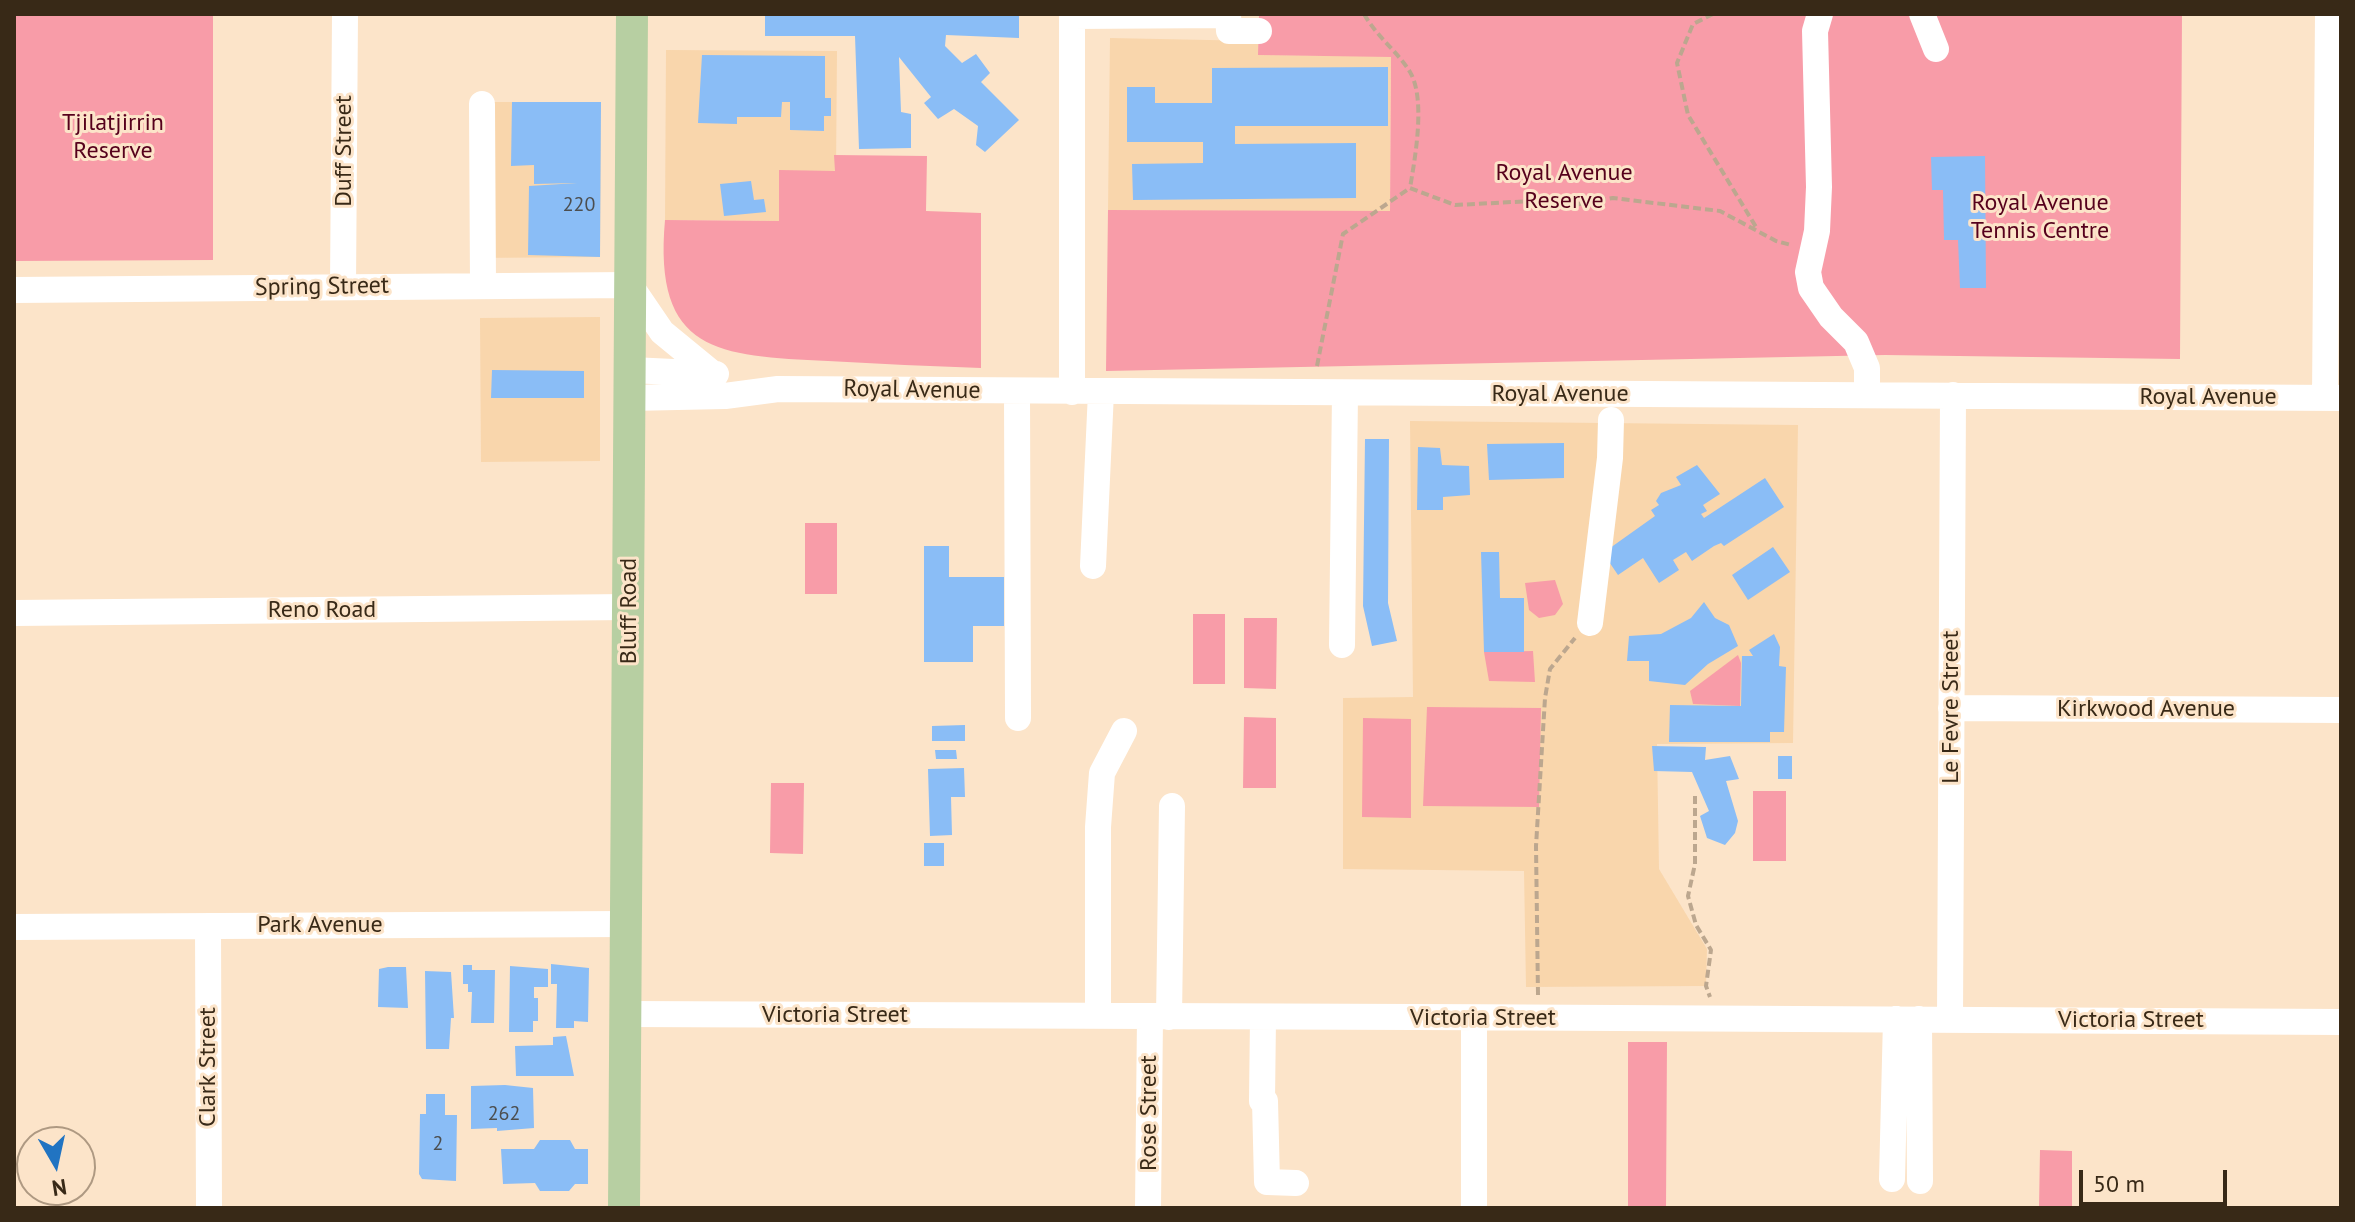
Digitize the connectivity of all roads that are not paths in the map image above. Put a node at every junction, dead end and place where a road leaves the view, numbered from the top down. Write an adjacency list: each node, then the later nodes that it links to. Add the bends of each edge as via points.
1 (345, 14): 11 (street, Duff Street)
2 (632, 14): 9 (main road, Bluff Road)
3 (1820, 14): 20 (street, via 1815,31 1819,187 1808,272 1811,288 1856,342 1867,368)
4 (1922, 14): 7 (street)
5 (2328, 14): 22 (street)
6 (1259, 31): 17 (street, via 1229,31 1228,15 1072,16)
7 (1936, 49)
8 (482, 104): 10 (street)
9 (630, 285): 10 (street, Spring Street); 13 (street, via 662,332); 14 (main road, Bluff Road)
10 (483, 286): 11 (street, Spring Street)
11 (343, 287): 12 (street, Spring Street)
12 (14, 290)
13 (712, 373): 14 (street, Royal Avenue); 15 (street, Royal Avenue)
14 (631, 384): 15 (street, Royal Avenue, via 725,396); 25 (main road, Bluff Road)
15 (778, 389): 16 (street, Royal Avenue)
16 (1017, 392): 17 (street, Royal Avenue); 31 (street)
17 (1072, 392): 18 (street, Royal Avenue)
18 (1101, 392): 19 (street, Royal Avenue); 24 (street)
19 (1345, 393): 20 (street, Royal Avenue); 28 (street)
20 (1867, 395): 21 (street, Royal Avenue)
21 (1953, 395): 22 (street, Royal Avenue); 29 (street, Le Fevre Street)
22 (2333, 398)
23 (1611, 420): 27 (street)
24 (1093, 566)
25 (629, 607): 26 (street, Reno Road); 34 (main road, Bluff Road)
26 (14, 613)
27 (1590, 623)
28 (1342, 645)
29 (1951, 708): 30 (street, Kirkwood Avenue); 43 (street, Le Fevre Street)
30 (2341, 710)
31 (1018, 718)
32 (1124, 731): 38 (street, via 1102,773)
33 (1172, 806): 39 (street, Rose Street)
34 (627, 924): 35 (street, Park Avenue); 37 (main road, Bluff Road)
35 (208, 926): 36 (street, Park Avenue); 48 (street, Clark Street)
36 (14, 927)
37 (626, 1014): 38 (street, Victoria Street); 49 (main road, Bluff Road)
38 (1098, 1016): 39 (street, Victoria Street)
39 (1160, 1017): 40 (street, Victoria Street); 50 (street, Rose Street)
40 (1263, 1018): 41 (street, Victoria Street); 47 (street, via 1267,1182)
41 (1474, 1018): 42 (street, Victoria Street); 51 (street)
42 (1908, 1019): 43 (street, Victoria Street); 45 (street); 46 (street)
43 (1950, 1019): 44 (street, Victoria Street)
44 (2341, 1022)
45 (1892, 1179)
46 (1920, 1181)
47 (1296, 1183)
48 (209, 1208)
49 (624, 1208)
50 (1148, 1208)
51 (1474, 1208)

